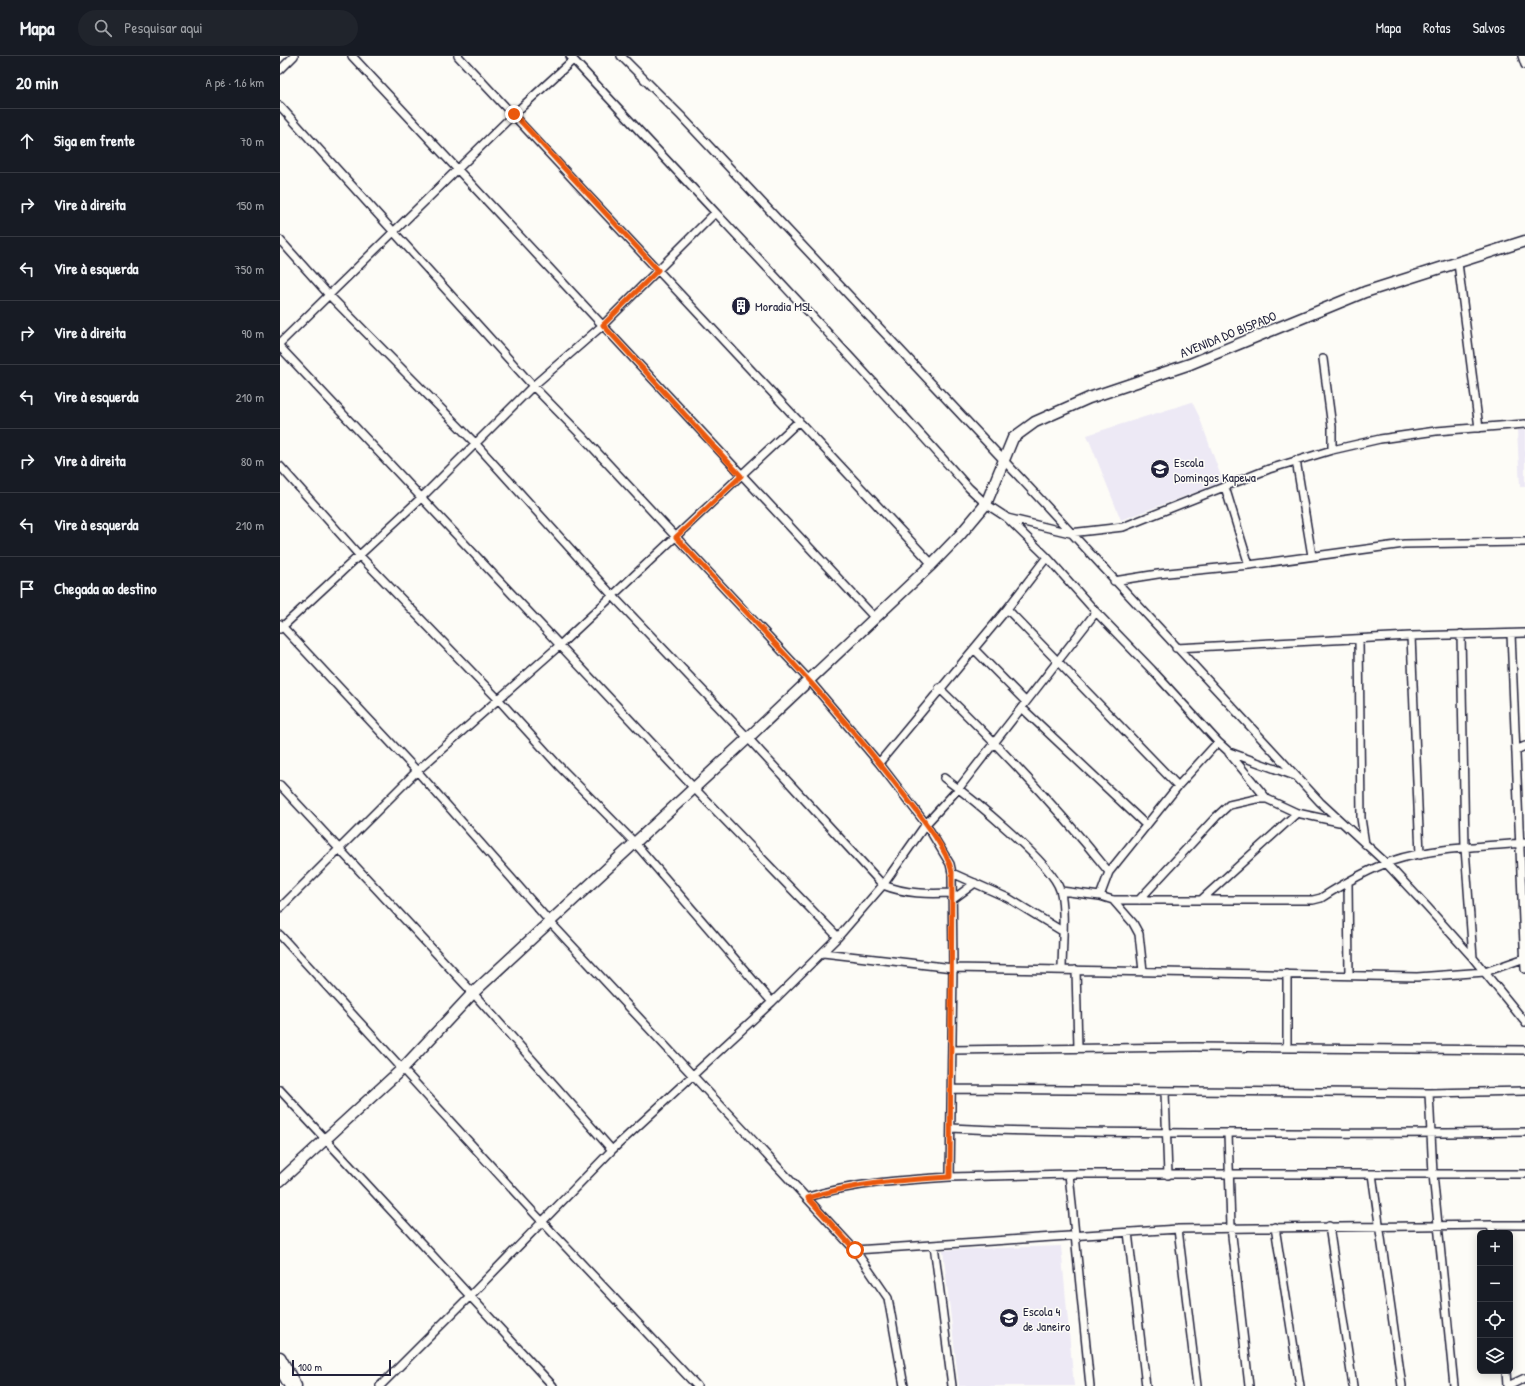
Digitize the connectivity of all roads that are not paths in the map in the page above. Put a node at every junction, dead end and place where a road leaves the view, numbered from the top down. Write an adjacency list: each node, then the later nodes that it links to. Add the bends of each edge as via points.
1 (294, 56): 8 (street)
2 (352, 56): 11 (street)
3 (458, 56): 10 (street)
4 (620, 56): 29 (street, via 681,116)
5 (1522, 56): 7 (street)
6 (571, 58): 10 (street); 12 (street)
7 (1525, 65)
8 (280, 70)
9 (280, 106): 13 (street)
10 (514, 114): 11 (street); 17 (street)
11 (457, 170): 13 (street); 19 (street)
12 (715, 213): 17 (street); 35 (street)
13 (394, 232): 18 (street); 23 (street)
14 (280, 240): 18 (street)
15 (1525, 240): 16 (main road, AVENIDA DO BISPADO)
16 (1458, 263): 26 (street); 29 (main road, AVENIDA DO BISPADO, via 1365,292 1190,364 1089,398 1035,422 1013,438)
17 (658, 270): 19 (street); 24 (street)
18 (329, 295): 20 (street); 27 (street)
19 (603, 325): 23 (street); 32 (street)
20 (280, 343)
21 (280, 347): 34 (street)
22 (1323, 359): 28 (street, via 1332,427)
23 (533, 386): 27 (street); 38 (street)
24 (799, 420): 32 (street); 43 (street)
25 (1525, 424): 26 (street)
26 (1479, 428): 28 (street, via 1380,439)
27 (476, 443): 34 (street); 46 (street)
28 (1332, 450): 30 (street)
29 (1004, 460): 35 (main road, AVENIDA DO BISPADO); 37 (street)
30 (1296, 460): 33 (street); 41 (street)
31 (280, 466): 40 (street)
32 (741, 476): 38 (street); 49 (street)
33 (1225, 486): 37 (street, via 1123,527); 44 (street)
34 (421, 498): 40 (street); 56 (street)
35 (986, 504): 36 (street); 43 (main road, AVENIDA DO BISPADO)
36 (1006, 517): 37 (street); 42 (street)
37 (1070, 533): 45 (street)
38 (676, 537): 46 (street); 60 (street)
39 (1525, 542): 41 (street, via 1404,544)
40 (359, 555): 50 (street); 62 (street)
41 (1312, 556): 44 (street)
42 (1047, 557): 47 (street); 48 (street)
43 (932, 564): 49 (main road, AVENIDA DO BISPADO)
44 (1249, 564): 45 (street)
45 (1114, 581): 57 (street)
46 (612, 596): 56 (street); 64 (street)
47 (1007, 608): 58 (street); 59 (street)
48 (1096, 612): 59 (street); 66 (street)
49 (875, 618): 60 (main road, AVENIDA DO BISPADO)
50 (281, 627): 71 (street)
51 (1525, 633): 53 (street)
52 (1461, 634): 53 (street); 54 (street); 87 (street)
53 (1511, 634): 68 (street)
54 (1411, 636): 55 (street); 88 (street)
55 (1359, 640): 57 (street); 85 (street, via 1361,818)
56 (560, 645): 62 (street); 76 (street)
57 (1176, 648): 72 (street)
58 (974, 649): 61 (street); 63 (street)
59 (1058, 662): 63 (street); 75 (street)
60 (809, 680): 64 (main road, AVENIDA DO BISPADO); 70 (street)
61 (939, 688): 65 (street); 70 (street)
62 (498, 699): 71 (street); 83 (street, via 558,765)
63 (1024, 705): 65 (street); 82 (street)
64 (748, 738): 76 (main road, AVENIDA DO BISPADO); 94 (street)
65 (995, 742): 77 (street); 91 (street, via 1077,832)
66 (1218, 742): 69 (street); 75 (street)
67 (1525, 746): 68 (street)
68 (1516, 750): 84 (street)
69 (1229, 752): 72 (street); 78 (street)
70 (879, 763): 81 (street)
71 (417, 771): 86 (street); 102 (street)
72 (1297, 776): 80 (street)
73 (944, 778): 77 (street)
74 (280, 785): 86 (street)
75 (1178, 786): 82 (street)
76 (694, 788): 83 (main road, AVENIDA DO BISPADO); 105 (street)
77 (959, 788): 81 (street); 95 (street, via 1020,841 1049,872)
78 (1267, 799): 79 (street); 99 (street, via 1229,805)
79 (1297, 813): 80 (street); 100 (street)
80 (1339, 822): 85 (street)
81 (926, 824): 90 (street, via 950,864); 94 (street)
82 (1146, 824): 91 (street)
83 (635, 843): 102 (main road, AVENIDA DO BISPADO); 118 (street)
84 (1522, 843): 87 (street); 108 (street)
85 (1365, 844): 89 (street)
86 (338, 848): 101 (street); 117 (street)
87 (1465, 848): 88 (street); 107 (street)
88 (1420, 855): 89 (street)
89 (1386, 863): 92 (street); 107 (street)
90 (952, 872): 93 (street); 96 (street)
91 (1109, 872): 97 (street)
92 (1348, 882): 100 (street, via 1313,900); 116 (street)
93 (975, 883): 96 (street); 103 (street, via 1008,898)
94 (883, 886): 96 (street, via 900,892); 105 (street)
95 (1061, 891): 97 (street); 103 (street)
96 (952, 896): 109 (street)
97 (1100, 896): 98 (street)
98 (1113, 900): 99 (street); 113 (street, via 1139,934)
99 (1139, 900): 100 (street)
100 (1201, 900)
101 (280, 908)
102 (550, 922): 117 (main road, AVENIDA DO BISPADO); 125 (street)
103 (1062, 931): 111 (street)
104 (280, 936): 124 (street)
105 (838, 937): 106 (street)
106 (823, 953): 109 (street); 118 (street)
107 (1473, 958): 114 (street)
108 (1524, 958): 110 (street); 114 (street)
109 (953, 968): 111 (street); 122 (street)
110 (1525, 969)
111 (1062, 970): 112 (street)
112 (1076, 970): 113 (street); 120 (street)
113 (1143, 971): 115 (street)
114 (1485, 972): 116 (street, via 1417,977); 119 (street)
115 (1287, 974): 116 (street); 121 (street)
116 (1349, 975)
117 (473, 993): 124 (main road, AVENIDA DO BISPADO); 137 (street)
118 (772, 1002): 125 (street)
119 (1523, 1018)
120 (1078, 1048): 121 (street); 122 (street)
121 (1287, 1048): 123 (street)
122 (952, 1050): 126 (street)
123 (1525, 1050)
124 (403, 1068): 136 (main road, AVENIDA DO BISPADO); 147 (street)
125 (693, 1076): 137 (street); 146 (street)
126 (952, 1089): 129 (street); 131 (street)
127 (280, 1090): 136 (street)
128 (1525, 1091): 130 (street)
129 (1165, 1092): 130 (street); 133 (street)
130 (1429, 1094): 135 (street)
131 (951, 1128): 133 (street); 144 (street)
132 (1525, 1132): 135 (street)
133 (1166, 1133): 134 (street); 142 (street)
134 (1228, 1133): 135 (street); 143 (street)
135 (1430, 1134): 140 (street)
136 (324, 1139): 145 (main road, AVENIDA DO BISPADO); 160 (street)
137 (612, 1150): 147 (street)
138 (1069, 1174): 142 (street); 144 (street); 157 (street)
139 (1372, 1174): 140 (street); 143 (street); 150 (street)
140 (1433, 1174): 141 (street); 153 (street)
141 (1525, 1174)
142 (1168, 1175): 143 (street)
143 (1229, 1175): 151 (street)
144 (950, 1177): 146 (street, via 875,1182 834,1189)
145 (280, 1181)
146 (808, 1198): 159 (street)
147 (543, 1221): 160 (street); 169 (street)
148 (1525, 1225): 155 (street)
149 (1329, 1226): 150 (street); 152 (street); 177 (street)
150 (1379, 1226): 153 (street); 178 (street)
151 (1231, 1227): 152 (street); 154 (street); 175 (street)
152 (1274, 1227): 176 (street)
153 (1438, 1227): 155 (street); 179 (street)
154 (1178, 1228): 156 (street); 174 (street)
155 (1492, 1229)
156 (1128, 1232): 157 (street); 173 (street)
157 (1075, 1236): 158 (street); 172 (street)
158 (934, 1245): 159 (street); 171 (street)
159 (855, 1250): 170 (street, via 888,1298)
160 (471, 1296): 167 (street); 168 (street)
161 (280, 1357): 166 (main road)
162 (280, 1372): 165 (street)
163 (1506, 1374): 180 (street)
164 (1525, 1378): 180 (street)
165 (288, 1386)
166 (296, 1386)
167 (380, 1386)
168 (553, 1386)
169 (697, 1386)
170 (904, 1386)
171 (952, 1386)
172 (1090, 1386)
173 (1146, 1386)
174 (1197, 1386)
175 (1250, 1386)
176 (1300, 1386)
177 (1353, 1386)
178 (1402, 1386)
179 (1454, 1386)
180 (1507, 1386)

